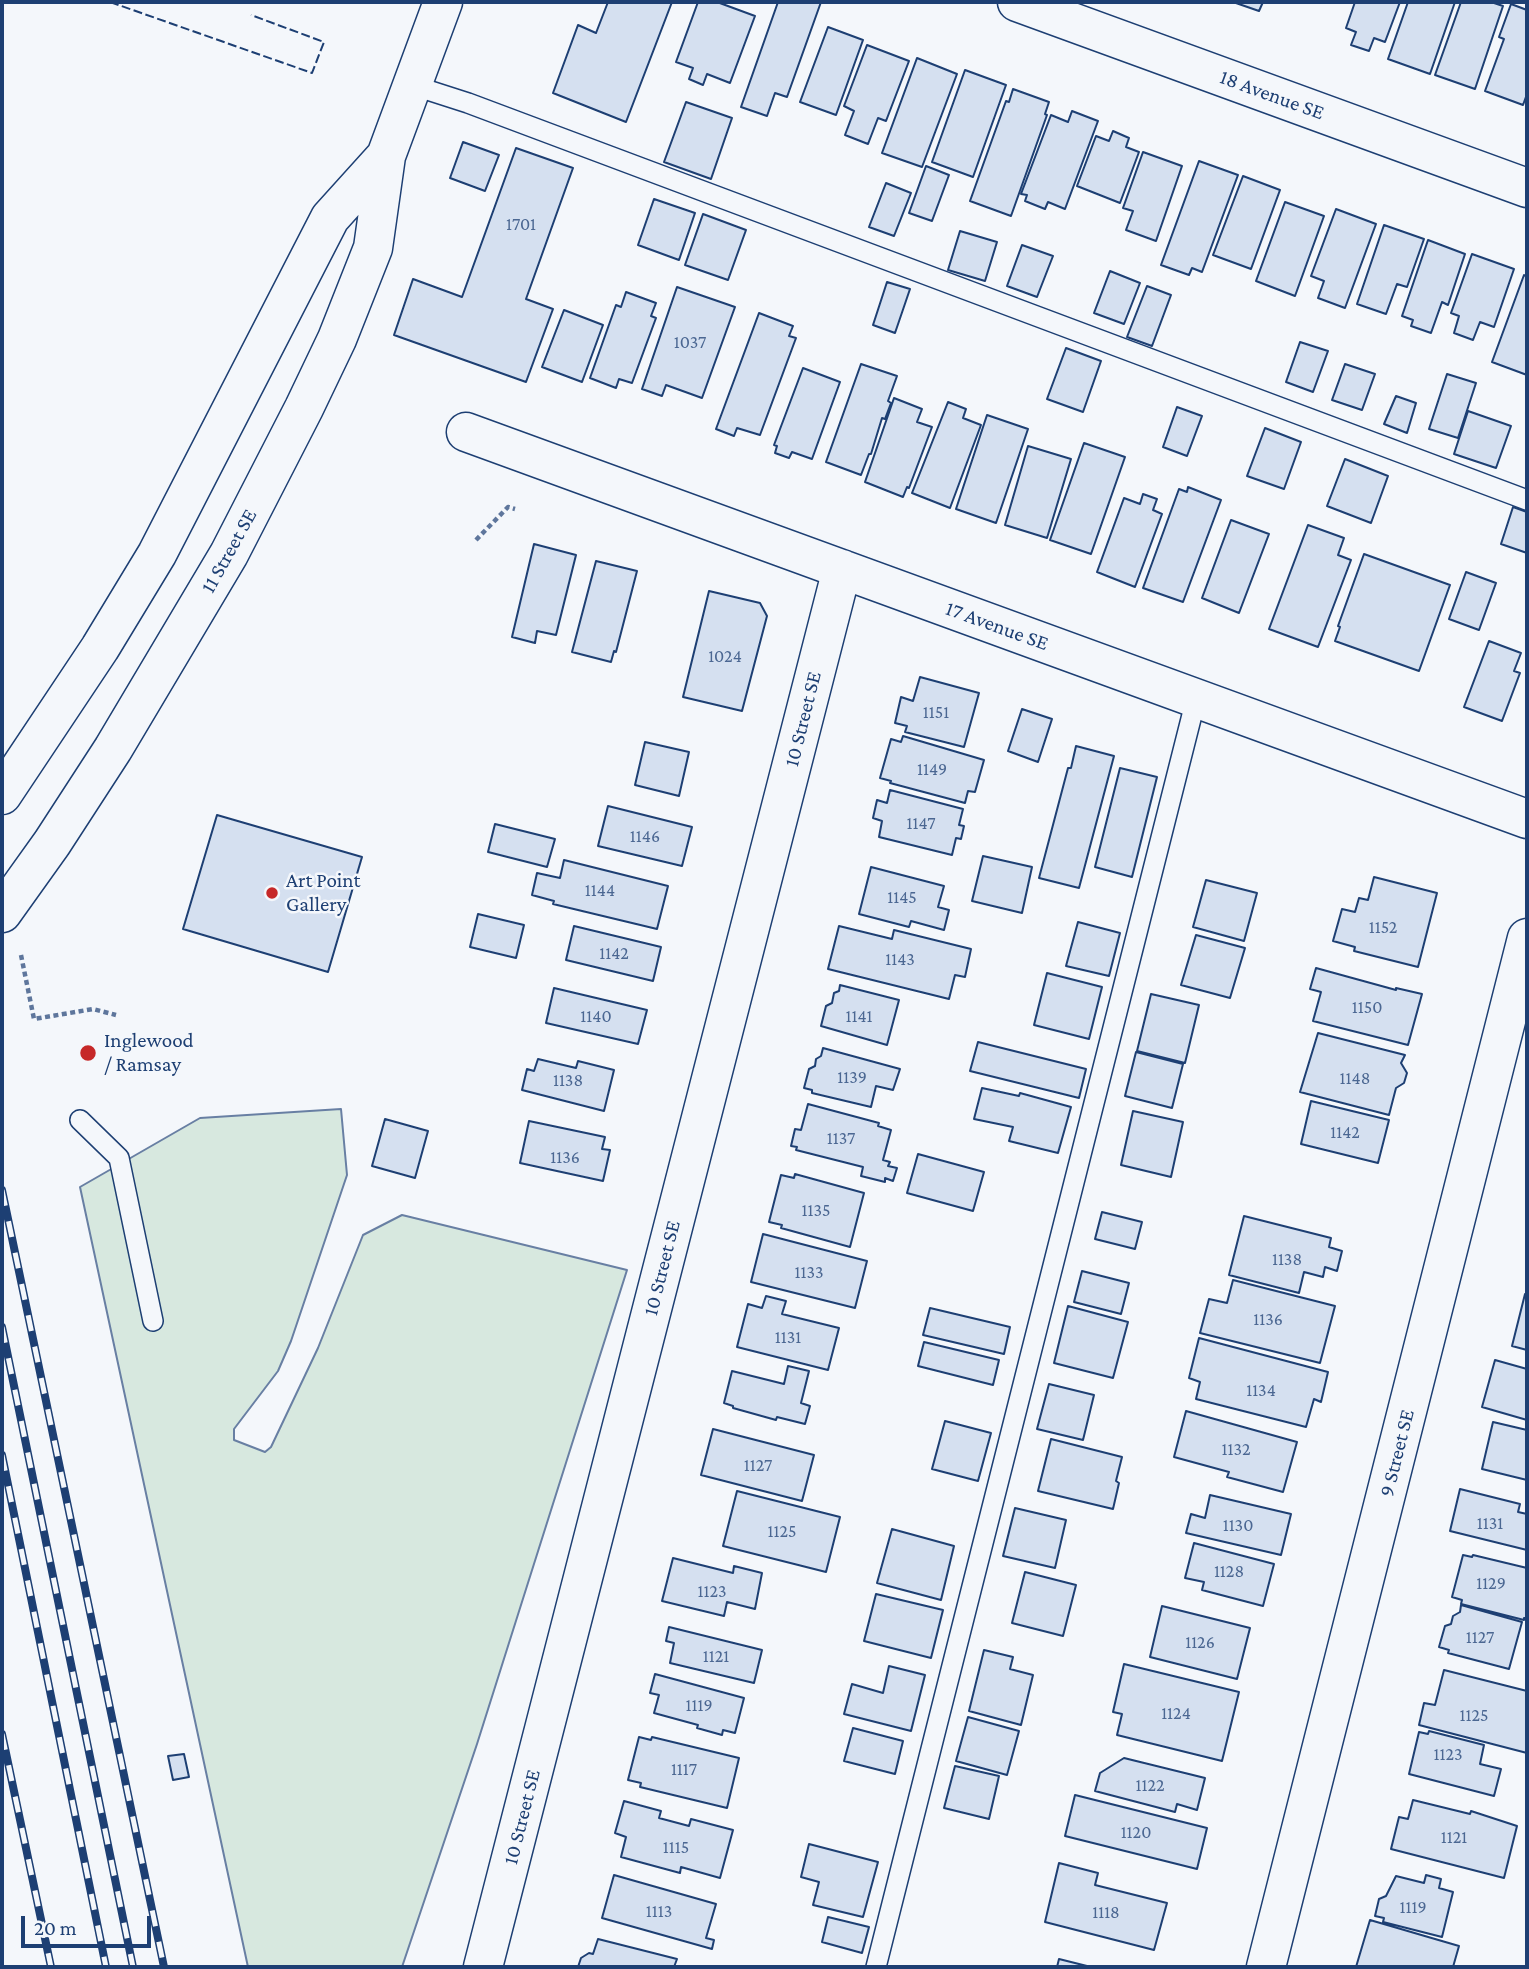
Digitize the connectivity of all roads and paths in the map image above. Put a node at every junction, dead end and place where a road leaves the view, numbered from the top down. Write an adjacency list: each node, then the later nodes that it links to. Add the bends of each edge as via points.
1 (443, 2): 3 (street, 11 Street SE)
2 (1017, 2): 5 (street, 18 Avenue SE)
3 (412, 85): 4 (street, 11 Street SE); 7 (lane)
4 (386, 156): 12 (street, 11 Street SE, via 330,218 157,554); 14 (street, 11 Street SE, via 373,248 304,408 229,554 113,750)
5 (1527, 188)
6 (466, 432): 10 (street, 17 Avenue SE)
7 (1527, 500)
8 (516, 509): 9 (path, via 508,507)
9 (476, 540)
10 (842, 569): 11 (street, 17 Avenue SE); 20 (street, 10 Street SE)
11 (1196, 699): 13 (street, 17 Avenue SE); 21 (lane)
12 (2, 795)
13 (1527, 820)
14 (2, 914)
15 (1527, 938): 22 (street, 9 Street SE)
16 (21, 955): 17 (path, via 34,1020 93,1009)
17 (116, 1015)
18 (80, 1119): 19 (lane, via 119,1158)
19 (153, 1321)
20 (483, 1967)
21 (876, 1967)
22 (1266, 1967)

